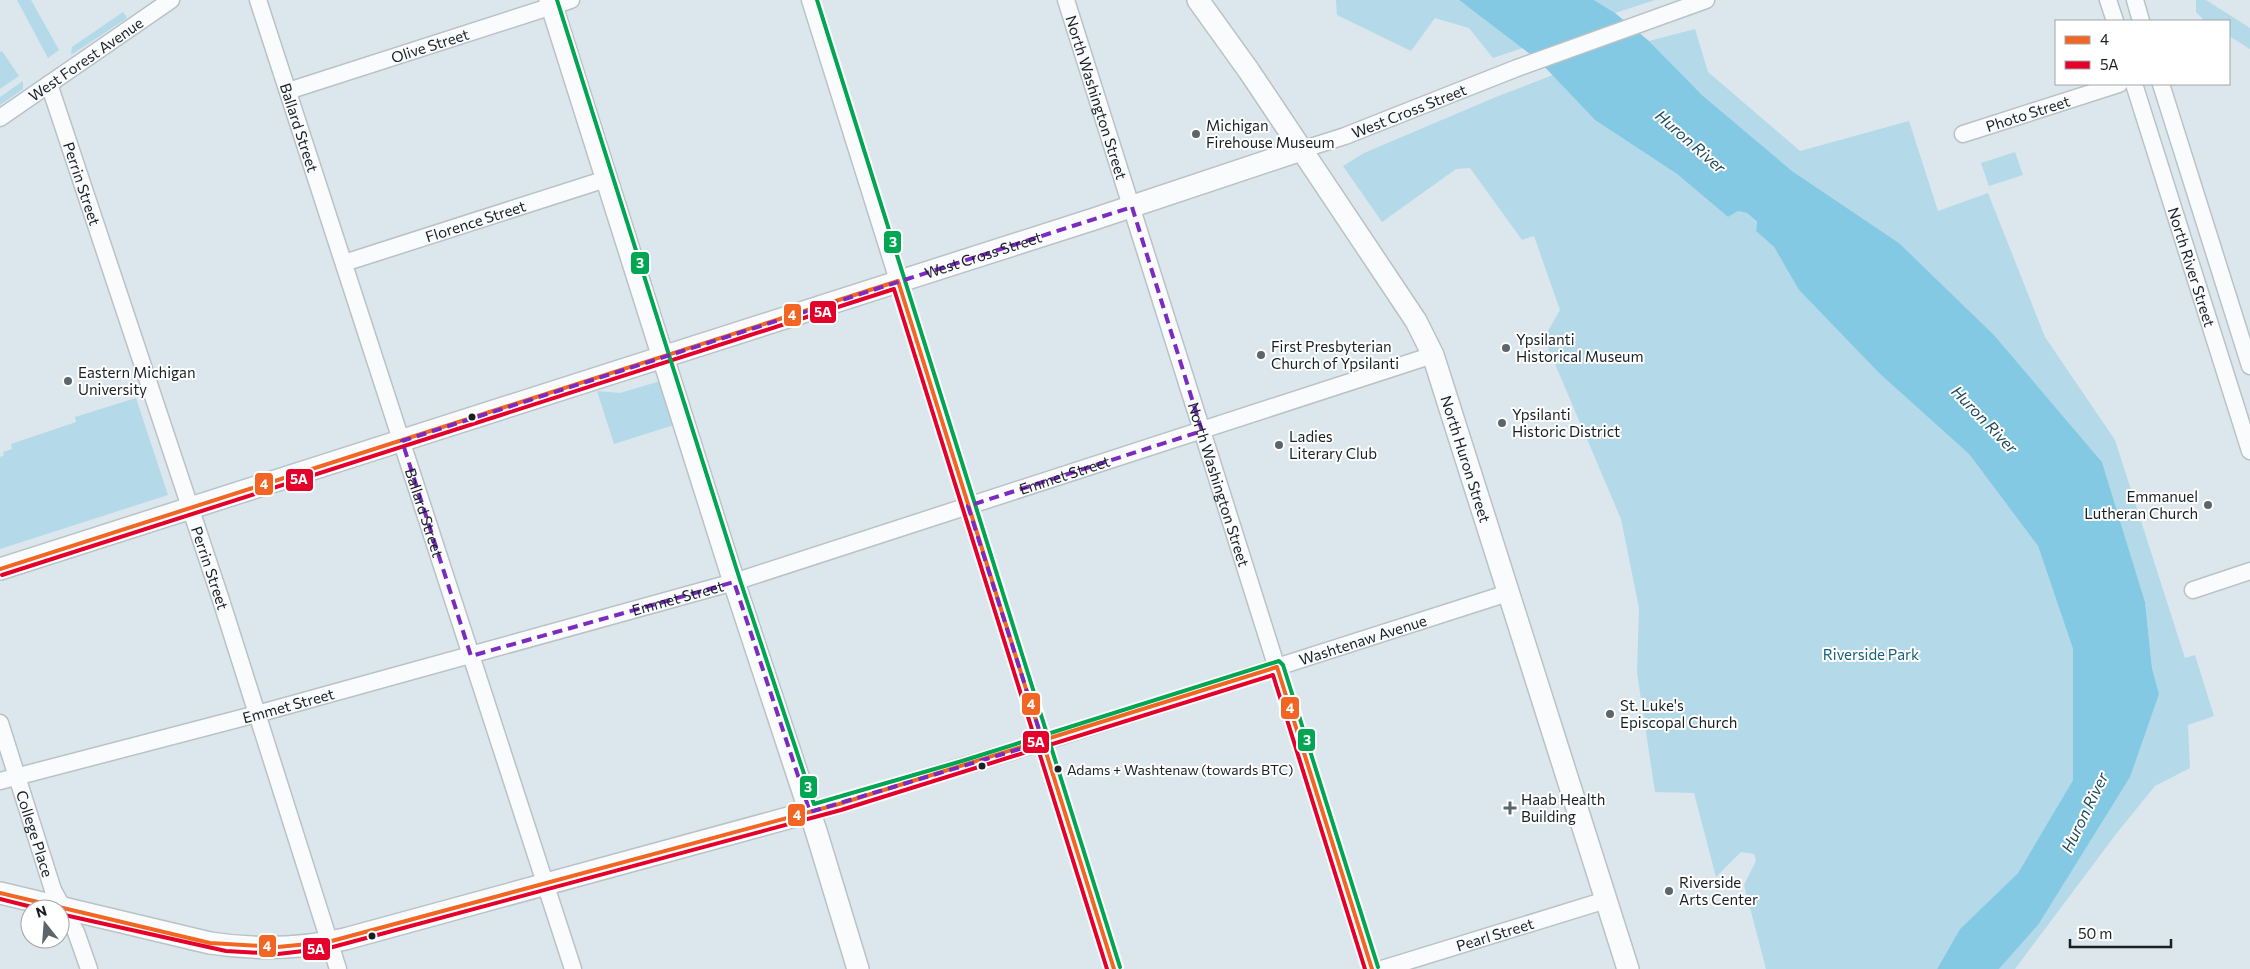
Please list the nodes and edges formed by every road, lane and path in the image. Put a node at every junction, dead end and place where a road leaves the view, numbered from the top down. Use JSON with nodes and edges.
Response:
{"nodes":[{"id":1,"x":171,"y":0,"type":"edge"},
{"id":2,"x":258,"y":0,"type":"edge"},
{"id":3,"x":810,"y":0,"type":"edge"},
{"id":4,"x":1066,"y":0,"type":"edge"},
{"id":5,"x":1198,"y":0,"type":"edge"},
{"id":6,"x":1706,"y":0,"type":"edge"},
{"id":7,"x":2108,"y":0,"type":"edge"},
{"id":8,"x":2134,"y":0,"type":"edge"},
{"id":9,"x":558,"y":2,"type":"edge"},
{"id":10,"x":2115,"y":20,"type":"edge"},
{"id":11,"x":2141,"y":20,"type":"edge"},
{"id":12,"x":48,"y":84,"type":"junction"},
{"id":13,"x":2116,"y":85,"type":"edge"},
{"id":14,"x":2134,"y":85,"type":"edge"},
{"id":15,"x":2161,"y":85,"type":"edge"},
{"id":16,"x":288,"y":91,"type":"junction"},
{"id":17,"x":0,"y":118,"type":"edge"},
{"id":18,"x":1963,"y":134,"type":"dead end"},
{"id":19,"x":1301,"y":150,"type":"junction"},
{"id":20,"x":606,"y":179,"type":"junction"},
{"id":21,"x":1132,"y":207,"type":"junction"},
{"id":22,"x":344,"y":263,"type":"junction"},
{"id":23,"x":898,"y":281,"type":"junction"},
{"id":24,"x":1433,"y":355,"type":"junction"},
{"id":25,"x":663,"y":356,"type":"junction"},
{"id":26,"x":2250,"y":366,"type":"edge"},
{"id":27,"x":1202,"y":431,"type":"junction"},
{"id":28,"x":402,"y":441,"type":"junction"},
{"id":29,"x":2250,"y":451,"type":"edge"},
{"id":30,"x":968,"y":506,"type":"junction"},
{"id":31,"x":189,"y":509,"type":"junction"},
{"id":32,"x":0,"y":570,"type":"edge"},
{"id":33,"x":2250,"y":571,"type":"edge"},
{"id":34,"x":734,"y":582,"type":"junction"},
{"id":35,"x":2193,"y":590,"type":"dead end"},
{"id":36,"x":1508,"y":593,"type":"junction"},
{"id":37,"x":471,"y":656,"type":"junction"},
{"id":38,"x":1277,"y":667,"type":"junction"},
{"id":39,"x":257,"y":714,"type":"junction"},
{"id":40,"x":0,"y":724,"type":"edge"},
{"id":41,"x":1043,"y":742,"type":"junction"},
{"id":42,"x":17,"y":776,"type":"junction"},
{"id":43,"x":0,"y":781,"type":"edge"},
{"id":44,"x":810,"y":812,"type":"junction"},
{"id":45,"x":545,"y":884,"type":"junction"},
{"id":46,"x":0,"y":893,"type":"edge"},
{"id":47,"x":23,"y":899,"type":"edge"},
{"id":48,"x":57,"y":899,"type":"edge"},
{"id":49,"x":1606,"y":900,"type":"junction"},
{"id":50,"x":70,"y":911,"type":"edge"},
{"id":51,"x":70,"y":922,"type":"edge"},
{"id":52,"x":329,"y":942,"type":"junction"},
{"id":53,"x":89,"y":969,"type":"edge"},
{"id":54,"x":338,"y":969,"type":"edge"},
{"id":55,"x":573,"y":969,"type":"edge"},
{"id":56,"x":858,"y":969,"type":"edge"},
{"id":57,"x":1114,"y":969,"type":"edge"},
{"id":58,"x":1372,"y":969,"type":"edge"},
{"id":59,"x":1382,"y":969,"type":"edge"},
{"id":60,"x":1628,"y":969,"type":"edge"}],
"edges":[{"from":1,"to":12,"type":"street","name":"West Forest Avenue"},
{"from":2,"to":16,"type":"street","name":"Ballard Street"},
{"from":3,"to":23,"type":"street"},
{"from":4,"to":21,"type":"street","name":"North Washington Street"},
{"from":5,"to":19,"type":"main road","name":"North Huron Street"},
{"from":6,"to":19,"type":"street","name":"West Cross Street"},
{"from":7,"to":10,"type":"street"},
{"from":8,"to":11,"type":"street"},
{"from":9,"to":16,"type":"street","name":"Olive Street"},
{"from":9,"to":20,"type":"main road"},
{"from":12,"to":17,"type":"street","name":"West Forest Avenue"},
{"from":12,"to":31,"type":"street","name":"Perrin Street"},
{"from":13,"to":18,"type":"street","name":"Photo Street"},
{"from":14,"to":29,"type":"street","name":"North River Street"},
{"from":15,"to":26,"type":"street","name":"North River Street"},
{"from":16,"to":22,"type":"street","name":"Ballard Street"},
{"from":19,"to":21,"type":"main road","name":"West Cross Street"},
{"from":19,"to":24,"type":"main road","name":"North Huron Street"},
{"from":20,"to":22,"type":"street","name":"Florence Street"},
{"from":20,"to":25,"type":"main road"},
{"from":21,"to":23,"type":"main road","name":"West Cross Street"},
{"from":21,"to":27,"type":"street","name":"North Washington Street"},
{"from":22,"to":28,"type":"street","name":"Ballard Street"},
{"from":23,"to":25,"type":"main road","name":"West Cross Street"},
{"from":23,"to":30,"type":"street"},
{"from":24,"to":27,"type":"street","name":"Emmet Street"},
{"from":24,"to":36,"type":"main road","name":"North Huron Street"},
{"from":25,"to":28,"type":"main road","name":"West Cross Street"},
{"from":25,"to":34,"type":"main road"},
{"from":27,"to":30,"type":"street","name":"Emmet Street"},
{"from":27,"to":38,"type":"street","name":"North Washington Street"},
{"from":28,"to":31,"type":"main road","name":"West Cross Street"},
{"from":28,"to":37,"type":"street","name":"Ballard Street"},
{"from":30,"to":34,"type":"street","name":"Emmet Street"},
{"from":30,"to":41,"type":"street"},
{"from":31,"to":32,"type":"main road","name":"West Cross Street"},
{"from":31,"to":39,"type":"street","name":"Perrin Street"},
{"from":33,"to":35,"type":"street"},
{"from":34,"to":37,"type":"street","name":"Emmet Street"},
{"from":34,"to":44,"type":"main road"},
{"from":36,"to":38,"type":"street","name":"Washtenaw Avenue"},
{"from":36,"to":49,"type":"main road","name":"North Huron Street"},
{"from":37,"to":39,"type":"street","name":"Emmet Street"},
{"from":37,"to":45,"type":"street","name":"Ballard Street"},
{"from":38,"to":41,"type":"street","name":"Washtenaw Avenue"},
{"from":38,"to":58,"type":"street","name":"North Washington Street"},
{"from":39,"to":42,"type":"street","name":"Emmet Street"},
{"from":39,"to":52,"type":"street","name":"Perrin Street"},
{"from":40,"to":42,"type":"street","name":"College Place"},
{"from":41,"to":44,"type":"street","name":"Washtenaw Avenue"},
{"from":41,"to":57,"type":"street"},
{"from":42,"to":43,"type":"street","name":"Emmet Street"},
{"from":42,"to":48,"type":"street","name":"College Place"},
{"from":44,"to":45,"type":"main road","name":"Washtenaw Avenue"},
{"from":44,"to":56,"type":"main road"},
{"from":45,"to":52,"type":"main road","name":"Washtenaw Avenue"},
{"from":45,"to":55,"type":"street","name":"Ballard Street"},
{"from":46,"to":47,"type":"main road","name":"Washtenaw Avenue"},
{"from":49,"to":59,"type":"street","name":"Pearl Street"},
{"from":49,"to":60,"type":"main road","name":"North Huron Street"},
{"from":50,"to":52,"type":"main road","name":"Washtenaw Avenue"},
{"from":51,"to":53,"type":"street","name":"College Place"},
{"from":52,"to":54,"type":"street","name":"Perrin Street"}]}
